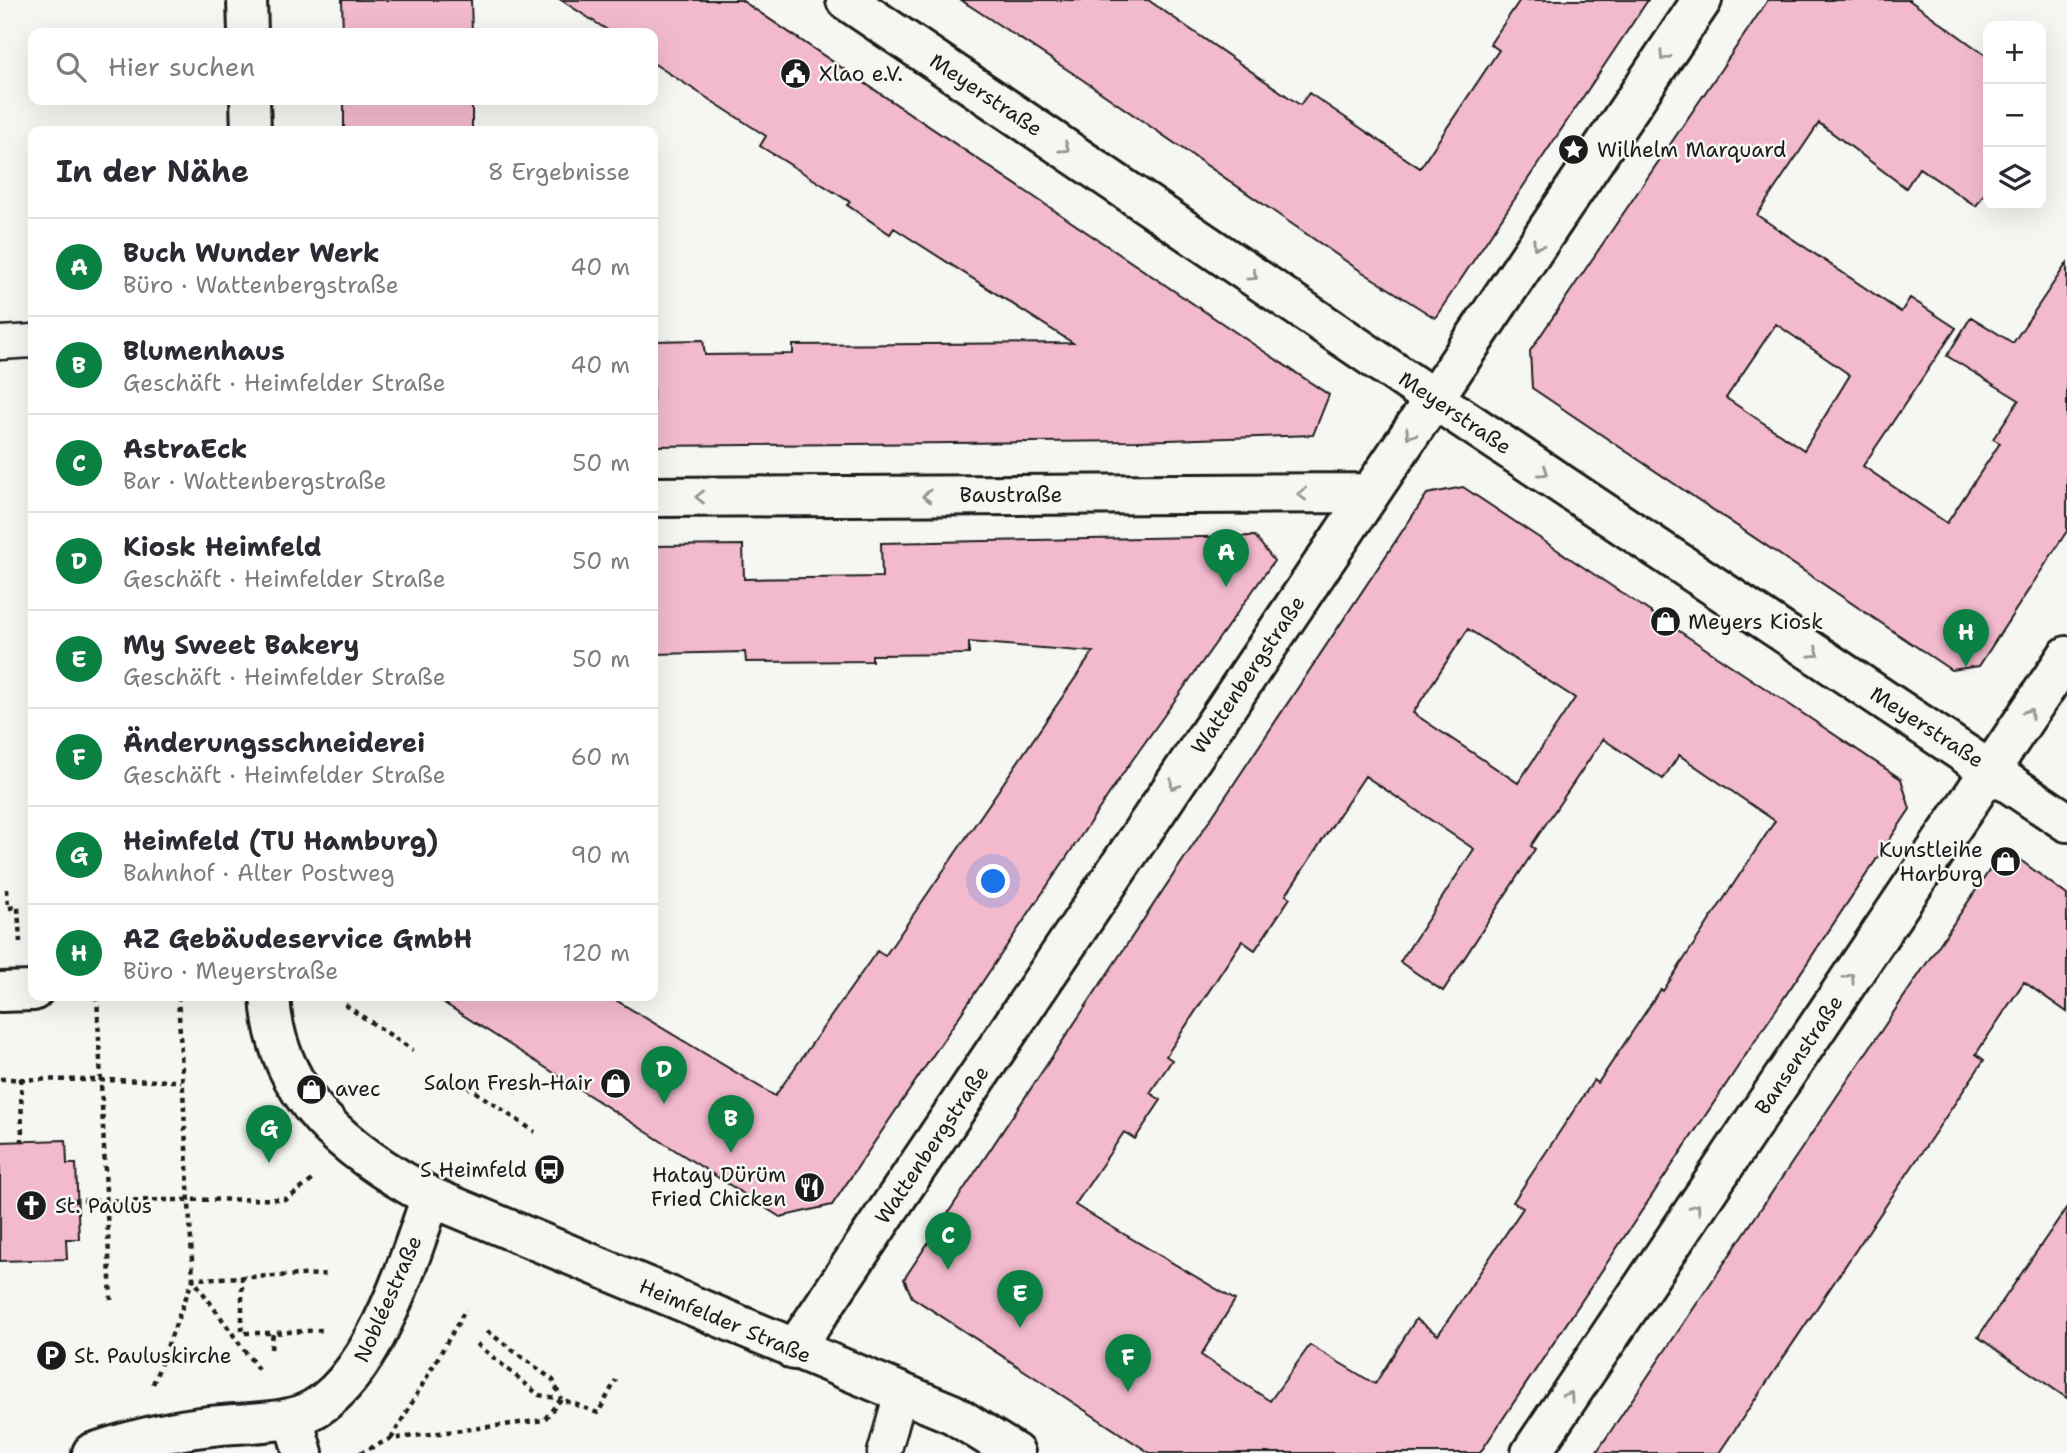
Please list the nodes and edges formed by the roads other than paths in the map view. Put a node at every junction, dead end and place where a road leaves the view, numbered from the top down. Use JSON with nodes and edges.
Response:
{"nodes":[{"id":1,"x":247,"y":0,"type":"edge"},
{"id":2,"x":1702,"y":0,"type":"edge"},
{"id":3,"x":868,"y":6,"type":"edge"},
{"id":4,"x":248,"y":28,"type":"edge"},
{"id":5,"x":250,"y":105,"type":"edge"},
{"id":6,"x":251,"y":126,"type":"edge"},
{"id":7,"x":28,"y":341,"type":"edge"},
{"id":8,"x":0,"y":342,"type":"edge"},
{"id":9,"x":1434,"y":399,"type":"junction"},
{"id":10,"x":1370,"y":493,"type":"junction"},
{"id":11,"x":658,"y":497,"type":"edge"},
{"id":12,"x":2067,"y":656,"type":"edge"},
{"id":13,"x":1991,"y":769,"type":"junction"},
{"id":14,"x":2067,"y":822,"type":"edge"},
{"id":15,"x":28,"y":991,"type":"edge"},
{"id":16,"x":0,"y":992,"type":"edge"},
{"id":17,"x":270,"y":1001,"type":"edge"},
{"id":18,"x":431,"y":1198,"type":"junction"},
{"id":19,"x":794,"y":1350,"type":"junction"},
{"id":20,"x":901,"y":1394,"type":"junction"},
{"id":21,"x":298,"y":1436,"type":"edge"},
{"id":22,"x":92,"y":1453,"type":"edge"},
{"id":23,"x":884,"y":1453,"type":"edge"},
{"id":24,"x":1015,"y":1453,"type":"edge"},
{"id":25,"x":1531,"y":1453,"type":"edge"}],
"edges":[{"from":1,"to":4,"type":"street"},
{"from":2,"to":9,"type":"street","name":"Wattenbergstraße","one_way":true},
{"from":3,"to":9,"type":"street","name":"Meyerstraße","one_way":true},
{"from":5,"to":6,"type":"street"},
{"from":7,"to":8,"type":"lane"},
{"from":9,"to":10,"type":"street","name":"Wattenbergstraße","one_way":true},
{"from":9,"to":13,"type":"street","name":"Meyerstraße","one_way":true},
{"from":10,"to":11,"type":"street","name":"Baustraße","one_way":true},
{"from":10,"to":19,"type":"street","name":"Wattenbergstraße","one_way":true},
{"from":13,"to":12,"type":"street","name":"Bansenstraße","one_way":true},
{"from":13,"to":14,"type":"street","name":"Meyerstraße"},
{"from":25,"to":13,"type":"street","name":"Bansenstraße","one_way":true},
{"from":15,"to":16,"type":"street"},
{"from":17,"to":18,"type":"street","name":"Heimfelder Straße"},
{"from":18,"to":19,"type":"street","name":"Heimfelder Straße"},
{"from":18,"to":21,"type":"street","name":"Nobléestraße"},
{"from":19,"to":20,"type":"street","name":"Heimfelder Straße"},
{"from":20,"to":23,"type":"lane"},
{"from":20,"to":24,"type":"street","name":"Heimfelder Straße"},
{"from":21,"to":22,"type":"street","name":"Nobléestraße"}]}
